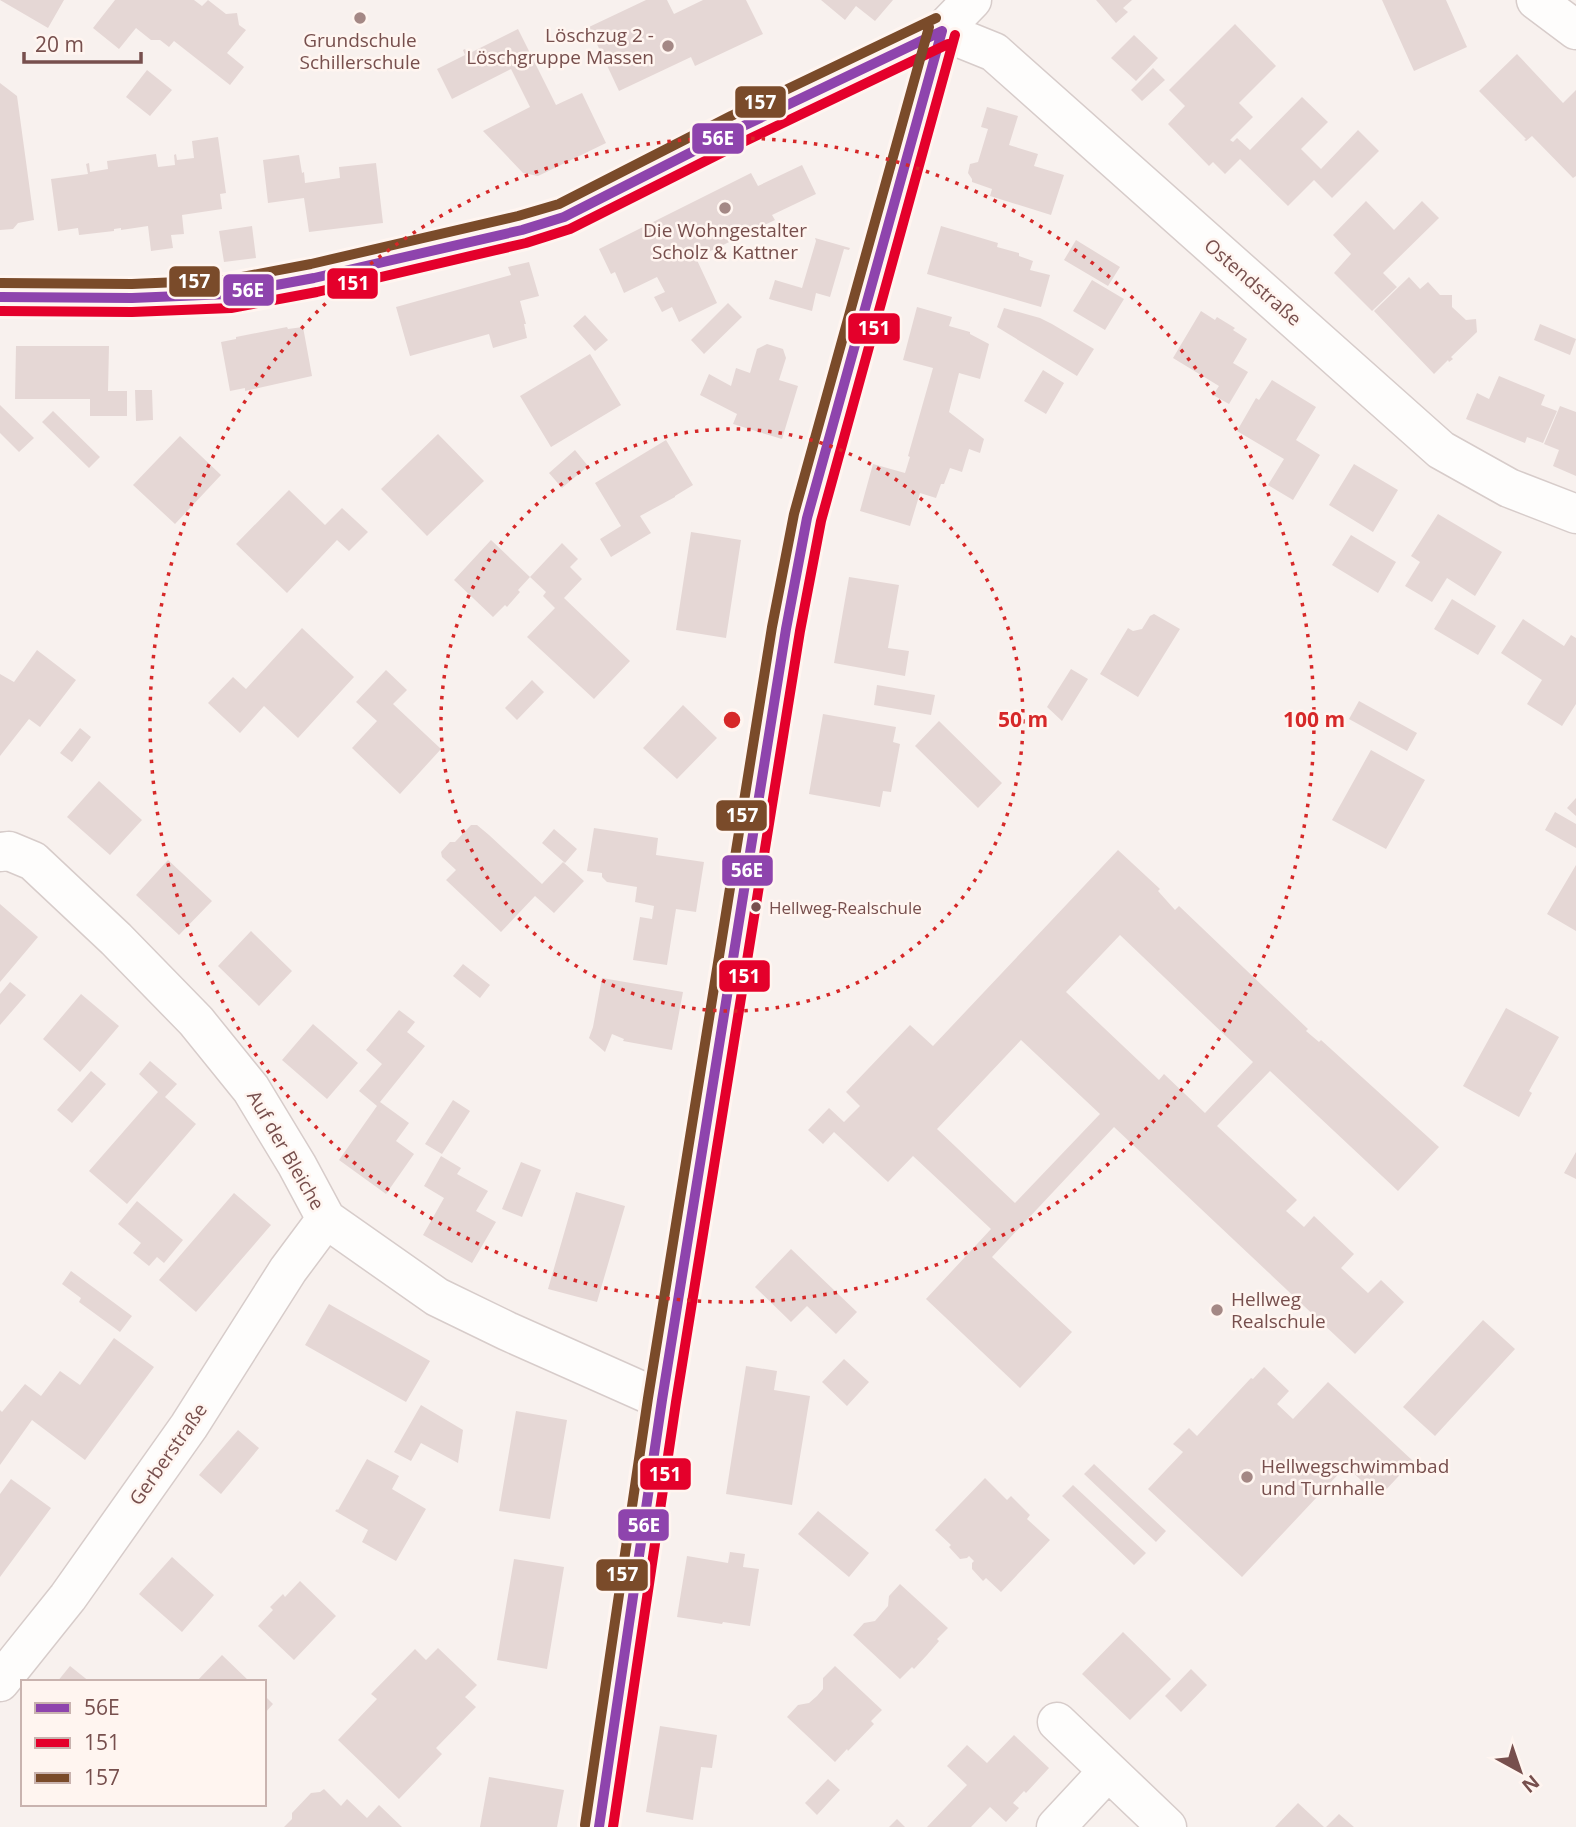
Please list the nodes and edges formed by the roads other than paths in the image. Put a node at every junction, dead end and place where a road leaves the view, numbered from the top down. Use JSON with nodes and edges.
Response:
{"nodes":[{"id":1,"x":972,"y":0,"type":"edge"},
{"id":2,"x":1536,"y":0,"type":"edge"},
{"id":3,"x":1576,"y":30,"type":"edge"},
{"id":4,"x":942,"y":31,"type":"junction"},
{"id":5,"x":0,"y":297,"type":"edge"},
{"id":6,"x":1576,"y":514,"type":"edge"},
{"id":7,"x":0,"y":852,"type":"edge"},
{"id":8,"x":326,"y":1219,"type":"junction"},
{"id":9,"x":662,"y":1400,"type":"junction"},
{"id":10,"x":0,"y":1682,"type":"edge"},
{"id":11,"x":1057,"y":1722,"type":"dead end"},
{"id":12,"x":1108,"y":1771,"type":"junction"},
{"id":13,"x":598,"y":1827,"type":"edge"},
{"id":14,"x":1056,"y":1827,"type":"edge"},
{"id":15,"x":1167,"y":1827,"type":"edge"}],
"edges":[{"from":1,"to":4,"type":"street"},
{"from":2,"to":3,"type":"street"},
{"from":4,"to":5,"type":"street"},
{"from":4,"to":6,"type":"street","name":"Ostendstraße"},
{"from":4,"to":9,"type":"street"},
{"from":7,"to":8,"type":"street","name":"Auf der Bleiche"},
{"from":8,"to":9,"type":"street","name":"Auf der Bleiche"},
{"from":8,"to":10,"type":"street","name":"Gerberstraße"},
{"from":9,"to":13,"type":"street"},
{"from":11,"to":12,"type":"street"},
{"from":12,"to":14,"type":"street"},
{"from":12,"to":15,"type":"street"}]}
